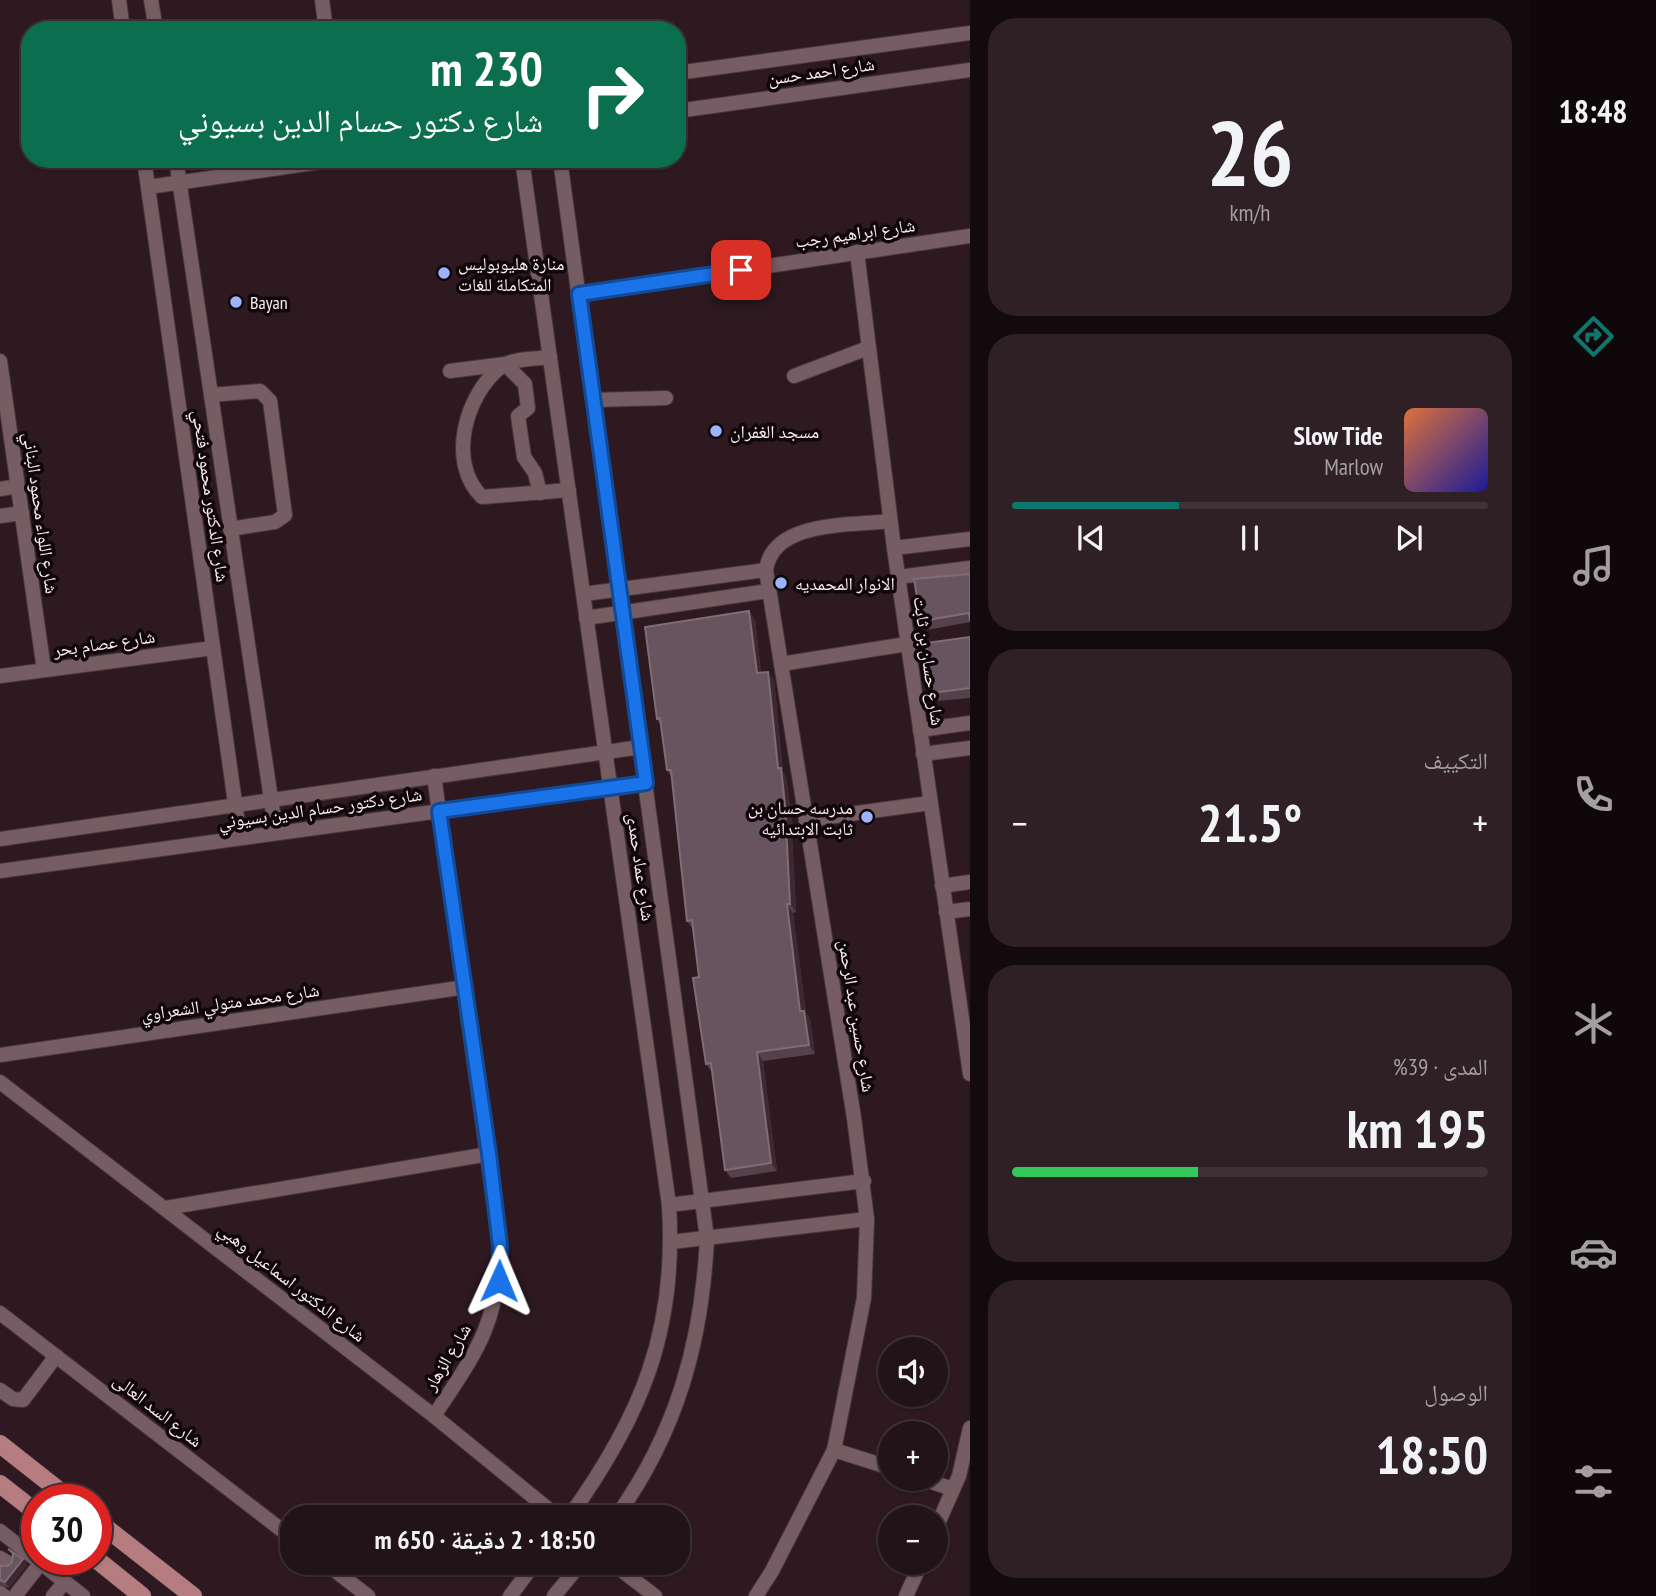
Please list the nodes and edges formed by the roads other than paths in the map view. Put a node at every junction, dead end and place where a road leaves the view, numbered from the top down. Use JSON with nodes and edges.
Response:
{"nodes":[{"id":1,"x":119,"y":0,"type":"edge"},
{"id":2,"x":151,"y":0,"type":"edge"},
{"id":3,"x":322,"y":0,"type":"edge"},
{"id":4,"x":122,"y":21,"type":"edge"},
{"id":5,"x":154,"y":21,"type":"edge"},
{"id":6,"x":326,"y":21,"type":"edge"},
{"id":7,"x":970,"y":33,"type":"edge"},
{"id":8,"x":970,"y":69,"type":"edge"},
{"id":9,"x":686,"y":72,"type":"edge"},
{"id":10,"x":686,"y":110,"type":"edge"},
{"id":11,"x":145,"y":168,"type":"edge"},
{"id":12,"x":177,"y":168,"type":"edge"},
{"id":13,"x":278,"y":168,"type":"edge"},
{"id":14,"x":523,"y":168,"type":"edge"},
{"id":15,"x":561,"y":168,"type":"edge"},
{"id":16,"x":179,"y":182,"type":"junction"},
{"id":17,"x":148,"y":187,"type":"junction"},
{"id":18,"x":970,"y":236,"type":"edge"},
{"id":19,"x":857,"y":252,"type":"junction"},
{"id":20,"x":579,"y":294,"type":"junction"},
{"id":21,"x":869,"y":348,"type":"junction"},
{"id":22,"x":550,"y":357,"type":"junction"},
{"id":23,"x":0,"y":361,"type":"edge"},
{"id":24,"x":505,"y":363,"type":"junction"},
{"id":25,"x":450,"y":371,"type":"dead end"},
{"id":26,"x":794,"y":376,"type":"dead end"},
{"id":27,"x":211,"y":395,"type":"junction"},
{"id":28,"x":666,"y":398,"type":"dead end"},
{"id":29,"x":593,"y":400,"type":"junction"},
{"id":30,"x":18,"y":486,"type":"junction"},
{"id":31,"x":0,"y":489,"type":"edge"},
{"id":32,"x":569,"y":490,"type":"junction"},
{"id":33,"x":540,"y":493,"type":"junction"},
{"id":34,"x":22,"y":513,"type":"junction"},
{"id":35,"x":0,"y":516,"type":"edge"},
{"id":36,"x":890,"y":521,"type":"junction"},
{"id":37,"x":230,"y":529,"type":"junction"},
{"id":38,"x":970,"y":539,"type":"edge"},
{"id":39,"x":894,"y":548,"type":"junction"},
{"id":40,"x":970,"y":568,"type":"edge"},
{"id":41,"x":766,"y":570,"type":"junction"},
{"id":42,"x":898,"y":577,"type":"junction"},
{"id":43,"x":619,"y":589,"type":"junction"},
{"id":44,"x":768,"y":591,"type":"junction"},
{"id":45,"x":584,"y":594,"type":"junction"},
{"id":46,"x":622,"y":613,"type":"junction"},
{"id":47,"x":586,"y":618,"type":"junction"},
{"id":48,"x":907,"y":644,"type":"junction"},
{"id":49,"x":213,"y":648,"type":"junction"},
{"id":50,"x":780,"y":664,"type":"junction"},
{"id":51,"x":44,"y":670,"type":"junction"},
{"id":52,"x":0,"y":676,"type":"edge"},
{"id":53,"x":970,"y":723,"type":"edge"},
{"id":54,"x":920,"y":730,"type":"junction"},
{"id":55,"x":641,"y":747,"type":"junction"},
{"id":56,"x":970,"y":748,"type":"edge"},
{"id":57,"x":605,"y":751,"type":"junction"},
{"id":58,"x":923,"y":754,"type":"junction"},
{"id":59,"x":434,"y":776,"type":"junction"},
{"id":60,"x":646,"y":783,"type":"junction"},
{"id":61,"x":610,"y":788,"type":"junction"},
{"id":62,"x":271,"y":799,"type":"junction"},
{"id":63,"x":235,"y":803,"type":"junction"},
{"id":64,"x":930,"y":803,"type":"junction"},
{"id":65,"x":439,"y":811,"type":"junction"},
{"id":66,"x":806,"y":820,"type":"junction"},
{"id":67,"x":276,"y":833,"type":"junction"},
{"id":68,"x":0,"y":838,"type":"edge"},
{"id":69,"x":240,"y":838,"type":"junction"},
{"id":70,"x":0,"y":871,"type":"edge"},
{"id":71,"x":970,"y":882,"type":"edge"},
{"id":72,"x":942,"y":886,"type":"junction"},
{"id":73,"x":970,"y":909,"type":"edge"},
{"id":74,"x":946,"y":912,"type":"junction"},
{"id":75,"x":466,"y":987,"type":"junction"},
{"id":76,"x":0,"y":1055,"type":"edge"},
{"id":77,"x":969,"y":1057,"type":"edge"},
{"id":78,"x":970,"y":1074,"type":"edge"},
{"id":79,"x":0,"y":1082,"type":"edge"},
{"id":80,"x":489,"y":1154,"type":"junction"},
{"id":81,"x":864,"y":1181,"type":"junction"},
{"id":82,"x":704,"y":1201,"type":"junction"},
{"id":83,"x":669,"y":1205,"type":"junction"},
{"id":84,"x":166,"y":1208,"type":"junction"},
{"id":85,"x":867,"y":1219,"type":"junction"},
{"id":86,"x":707,"y":1238,"type":"junction"},
{"id":87,"x":671,"y":1242,"type":"junction"},
{"id":88,"x":0,"y":1313,"type":"edge"},
{"id":89,"x":56,"y":1356,"type":"junction"},
{"id":90,"x":0,"y":1390,"type":"edge"},
{"id":91,"x":434,"y":1416,"type":"junction"},
{"id":92,"x":969,"y":1437,"type":"edge"},
{"id":93,"x":0,"y":1444,"type":"edge"},
{"id":94,"x":834,"y":1450,"type":"junction"},
{"id":95,"x":878,"y":1464,"type":"edge"},
{"id":96,"x":961,"y":1481,"type":"edge"},
{"id":97,"x":0,"y":1484,"type":"edge"},
{"id":98,"x":51,"y":1484,"type":"edge"},
{"id":99,"x":21,"y":1500,"type":"edge"},
{"id":100,"x":543,"y":1505,"type":"edge"},
{"id":101,"x":577,"y":1505,"type":"edge"},
{"id":102,"x":625,"y":1505,"type":"edge"},
{"id":103,"x":948,"y":1505,"type":"edge"},
{"id":104,"x":280,"y":1529,"type":"edge"},
{"id":105,"x":0,"y":1531,"type":"edge"},
{"id":106,"x":112,"y":1533,"type":"edge"},
{"id":107,"x":21,"y":1546,"type":"edge"},
{"id":108,"x":112,"y":1572,"type":"edge"},
{"id":109,"x":28,"y":1575,"type":"edge"},
{"id":110,"x":55,"y":1575,"type":"edge"},
{"id":111,"x":341,"y":1575,"type":"edge"},
{"id":112,"x":526,"y":1575,"type":"edge"},
{"id":113,"x":572,"y":1575,"type":"edge"},
{"id":114,"x":628,"y":1575,"type":"edge"},
{"id":115,"x":916,"y":1575,"type":"edge"},
{"id":116,"x":65,"y":1582,"type":"junction"},
{"id":117,"x":908,"y":1595,"type":"edge"},
{"id":118,"x":15,"y":1596,"type":"edge"},
{"id":119,"x":54,"y":1596,"type":"edge"},
{"id":120,"x":83,"y":1596,"type":"edge"},
{"id":121,"x":142,"y":1596,"type":"edge"},
{"id":122,"x":193,"y":1596,"type":"edge"},
{"id":123,"x":368,"y":1596,"type":"edge"},
{"id":124,"x":510,"y":1596,"type":"edge"},
{"id":125,"x":554,"y":1596,"type":"edge"},
{"id":126,"x":655,"y":1596,"type":"edge"},
{"id":127,"x":756,"y":1596,"type":"edge"}],
"edges":[{"from":1,"to":4,"type":"street"},
{"from":2,"to":5,"type":"street"},
{"from":3,"to":6,"type":"street"},
{"from":7,"to":9,"type":"street","name":"شارع احمد حسن"},
{"from":8,"to":10,"type":"street","name":"شارع احمد حسن"},
{"from":11,"to":17,"type":"street","name":"شارع الدكتور محمود فتحي"},
{"from":12,"to":16,"type":"street","name":"شارع الدكتور محمود فتحي"},
{"from":13,"to":16,"type":"street"},
{"from":14,"to":22,"type":"street","name":"شارع عماد حمدى"},
{"from":15,"to":20,"type":"street","name":"شارع عماد حمدى"},
{"from":16,"to":17,"type":"street"},
{"from":16,"to":27,"type":"street","name":"شارع الدكتور محمود فتحي"},
{"from":17,"to":49,"type":"street","name":"شارع الدكتور محمود فتحي"},
{"from":18,"to":19,"type":"street","name":"شارع ابراهيم رجب"},
{"from":19,"to":20,"type":"street","name":"شارع ابراهيم رجب"},
{"from":19,"to":21,"type":"street","name":"شارع حسان بن ثابت"},
{"from":20,"to":29,"type":"street","name":"شارع عماد حمدى"},
{"from":21,"to":26,"type":"street"},
{"from":21,"to":36,"type":"street","name":"شارع حسان بن ثابت"},
{"from":22,"to":24,"type":"street"},
{"from":22,"to":32,"type":"street","name":"شارع عماد حمدى"},
{"from":23,"to":30,"type":"street","name":"شارع اللواء محمود البناني"},
{"from":24,"to":25,"type":"street"},
{"from":24,"to":33,"type":"street"},
{"from":24,"to":33,"type":"street"},
{"from":27,"to":37,"type":"street","name":"شارع الدكتور محمود فتحي"},
{"from":27,"to":37,"type":"street"},
{"from":28,"to":29,"type":"street"},
{"from":29,"to":43,"type":"street","name":"شارع عماد حمدى"},
{"from":30,"to":31,"type":"street"},
{"from":30,"to":34,"type":"street","name":"شارع اللواء محمود البناني"},
{"from":32,"to":33,"type":"street"},
{"from":32,"to":45,"type":"street","name":"شارع عماد حمدى"},
{"from":34,"to":35,"type":"street"},
{"from":34,"to":51,"type":"street","name":"شارع اللواء محمود البناني"},
{"from":36,"to":39,"type":"street","name":"شارع حسان بن ثابت"},
{"from":36,"to":41,"type":"street"},
{"from":37,"to":62,"type":"street","name":"شارع الدكتور محمود فتحي"},
{"from":38,"to":39,"type":"street"},
{"from":39,"to":42,"type":"street","name":"شارع حسان بن ثابت"},
{"from":40,"to":42,"type":"street"},
{"from":41,"to":43,"type":"street"},
{"from":41,"to":44,"type":"street","name":"شارع حسين عبد الرحمن"},
{"from":42,"to":48,"type":"street","name":"شارع حسان بن ثابت"},
{"from":43,"to":45,"type":"street"},
{"from":43,"to":46,"type":"street","name":"شارع عماد حمدى"},
{"from":44,"to":46,"type":"street"},
{"from":44,"to":50,"type":"street","name":"شارع حسين عبد الرحمن"},
{"from":45,"to":47,"type":"street","name":"شارع عماد حمدى"},
{"from":46,"to":47,"type":"street"},
{"from":46,"to":55,"type":"street","name":"شارع عماد حمدى"},
{"from":47,"to":57,"type":"street","name":"شارع عماد حمدى"},
{"from":48,"to":50,"type":"street"},
{"from":48,"to":54,"type":"street","name":"شارع حسان بن ثابت"},
{"from":49,"to":51,"type":"street","name":"شارع عصام بحر"},
{"from":49,"to":63,"type":"street","name":"شارع الدكتور محمود فتحي"},
{"from":50,"to":66,"type":"street","name":"شارع حسين عبد الرحمن"},
{"from":51,"to":52,"type":"street","name":"شارع عصام بحر"},
{"from":53,"to":54,"type":"street"},
{"from":54,"to":58,"type":"street","name":"شارع حسان بن ثابت"},
{"from":55,"to":57,"type":"street","name":"شارع دكتور حسام الدين بسيوني"},
{"from":55,"to":60,"type":"street","name":"شارع عماد حمدى"},
{"from":56,"to":58,"type":"street"},
{"from":57,"to":59,"type":"street","name":"شارع دكتور حسام الدين بسيوني"},
{"from":57,"to":61,"type":"street","name":"شارع عماد حمدى"},
{"from":58,"to":64,"type":"street","name":"شارع حسان بن ثابت"},
{"from":59,"to":62,"type":"street","name":"شارع دكتور حسام الدين بسيوني"},
{"from":59,"to":65,"type":"street","name":"شارع الزهار"},
{"from":60,"to":61,"type":"street","name":"شارع دكتور حسام الدين بسيوني"},
{"from":60,"to":82,"type":"street","name":"شارع عماد حمدى"},
{"from":61,"to":65,"type":"street","name":"شارع دكتور حسام الدين بسيوني"},
{"from":61,"to":83,"type":"street","name":"شارع عماد حمدى"},
{"from":62,"to":63,"type":"street","name":"شارع دكتور حسام الدين بسيوني"},
{"from":62,"to":67,"type":"street","name":"شارع الدكتور محمود فتحي"},
{"from":63,"to":68,"type":"street","name":"شارع دكتور حسام الدين بسيوني"},
{"from":63,"to":69,"type":"street","name":"شارع الدكتور محمود فتحي"},
{"from":64,"to":66,"type":"street"},
{"from":64,"to":72,"type":"street","name":"شارع حسان بن ثابت"},
{"from":65,"to":67,"type":"street","name":"شارع دكتور حسام الدين بسيوني"},
{"from":65,"to":75,"type":"street","name":"شارع الزهار"},
{"from":66,"to":81,"type":"street","name":"شارع حسين عبد الرحمن"},
{"from":67,"to":69,"type":"street","name":"شارع دكتور حسام الدين بسيوني"},
{"from":69,"to":70,"type":"street","name":"شارع دكتور حسام الدين بسيوني"},
{"from":71,"to":72,"type":"street"},
{"from":72,"to":74,"type":"street","name":"شارع حسان بن ثابت"},
{"from":73,"to":74,"type":"street"},
{"from":74,"to":77,"type":"street","name":"شارع حسان بن ثابت"},
{"from":75,"to":76,"type":"street","name":"شارع محمد متولي الشعراوي"},
{"from":75,"to":80,"type":"street","name":"شارع الزهار"},
{"from":77,"to":78,"type":"street","name":"شارع حسان بن ثابت"},
{"from":79,"to":84,"type":"street","name":"شارع الدكتور اسماعيل وهبي"},
{"from":80,"to":84,"type":"street"},
{"from":80,"to":91,"type":"street","name":"شارع الزهار"},
{"from":81,"to":82,"type":"street"},
{"from":81,"to":85,"type":"street","name":"شارع حسين عبد الرحمن"},
{"from":82,"to":83,"type":"street"},
{"from":82,"to":86,"type":"street","name":"شارع عماد حمدى"},
{"from":83,"to":87,"type":"street","name":"شارع عماد حمدى"},
{"from":84,"to":91,"type":"street","name":"شارع الدكتور اسماعيل وهبي"},
{"from":85,"to":86,"type":"street"},
{"from":85,"to":94,"type":"street","name":"شارع حسين عبد الرحمن"},
{"from":86,"to":87,"type":"street"},
{"from":86,"to":102,"type":"street","name":"شارع عماد حمدى"},
{"from":87,"to":101,"type":"street","name":"شارع عماد حمدى"},
{"from":88,"to":89,"type":"street","name":"شارع السد العالى"},
{"from":89,"to":90,"type":"street"},
{"from":89,"to":104,"type":"street","name":"شارع السد العالى"},
{"from":91,"to":100,"type":"street","name":"شارع الدكتور اسماعيل وهبي"},
{"from":92,"to":96,"type":"street"},
{"from":93,"to":98,"type":"main road"},
{"from":94,"to":95,"type":"street"},
{"from":94,"to":127,"type":"street","name":"شارع حسين عبد الرحمن"},
{"from":96,"to":103,"type":"street"},
{"from":97,"to":99,"type":"main road"},
{"from":105,"to":107,"type":"street"},
{"from":106,"to":122,"type":"main road"},
{"from":108,"to":121,"type":"main road"},
{"from":109,"to":118,"type":"street"},
{"from":110,"to":116,"type":"street"},
{"from":111,"to":123,"type":"street"},
{"from":112,"to":124,"type":"street"},
{"from":113,"to":125,"type":"street"},
{"from":114,"to":126,"type":"street"},
{"from":115,"to":117,"type":"street"},
{"from":116,"to":119,"type":"street"},
{"from":116,"to":120,"type":"street"}]}
